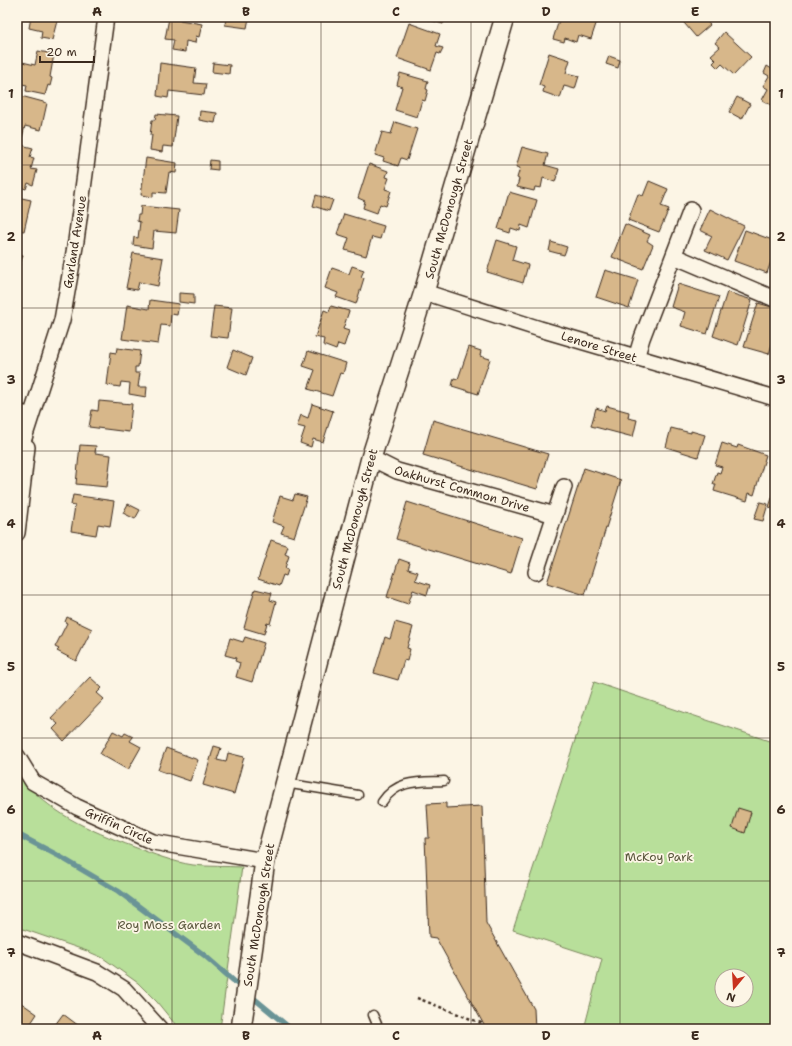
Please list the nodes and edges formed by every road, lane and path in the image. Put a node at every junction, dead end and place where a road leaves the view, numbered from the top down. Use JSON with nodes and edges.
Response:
{"nodes":[{"id":1,"x":106,"y":17,"type":"edge"},
{"id":2,"x":505,"y":17,"type":"edge"},
{"id":3,"x":691,"y":210,"type":"dead end"},
{"id":4,"x":674,"y":256,"type":"junction"},
{"id":5,"x":424,"y":292,"type":"junction"},
{"id":6,"x":775,"y":299,"type":"edge"},
{"id":7,"x":636,"y":358,"type":"junction"},
{"id":8,"x":775,"y":398,"type":"edge"},
{"id":9,"x":24,"y":414,"type":"edge"},
{"id":10,"x":371,"y":458,"type":"junction"},
{"id":11,"x":17,"y":460,"type":"edge"},
{"id":12,"x":564,"y":487,"type":"dead end"},
{"id":13,"x":555,"y":516,"type":"junction"},
{"id":14,"x":17,"y":534,"type":"edge"},
{"id":15,"x":536,"y":572,"type":"dead end"},
{"id":16,"x":17,"y":756,"type":"edge"},
{"id":17,"x":444,"y":782,"type":"dead end"},
{"id":18,"x":286,"y":783,"type":"junction"},
{"id":19,"x":358,"y":795,"type":"dead end"},
{"id":20,"x":382,"y":802,"type":"dead end"},
{"id":21,"x":265,"y":861,"type":"junction"},
{"id":22,"x":17,"y":942,"type":"edge"},
{"id":23,"x":417,"y":998,"type":"dead end"},
{"id":24,"x":374,"y":1015,"type":"dead end"},
{"id":25,"x":160,"y":1029,"type":"edge"},
{"id":26,"x":241,"y":1029,"type":"edge"},
{"id":27,"x":379,"y":1029,"type":"edge"},
{"id":28,"x":480,"y":1029,"type":"edge"}],
"edges":[{"from":1,"to":9,"type":"street","name":"Garland Avenue"},
{"from":2,"to":5,"type":"street","name":"South McDonough Street"},
{"from":3,"to":4,"type":"street"},
{"from":4,"to":6,"type":"street"},
{"from":4,"to":7,"type":"street"},
{"from":5,"to":7,"type":"street","name":"Lenore Street"},
{"from":5,"to":10,"type":"street","name":"South McDonough Street"},
{"from":7,"to":8,"type":"street","name":"Lenore Street"},
{"from":9,"to":11,"type":"street","name":"Garland Avenue"},
{"from":9,"to":14,"type":"street"},
{"from":10,"to":13,"type":"street","name":"Oakhurst Common Drive"},
{"from":10,"to":18,"type":"street","name":"South McDonough Street"},
{"from":12,"to":13,"type":"street"},
{"from":13,"to":15,"type":"street"},
{"from":16,"to":21,"type":"street","name":"Griffin Circle"},
{"from":17,"to":20,"type":"lane"},
{"from":18,"to":19,"type":"lane"},
{"from":18,"to":21,"type":"street","name":"South McDonough Street"},
{"from":21,"to":26,"type":"street","name":"South McDonough Street"},
{"from":22,"to":25,"type":"street"},
{"from":23,"to":28,"type":"path"},
{"from":24,"to":27,"type":"lane"}]}
